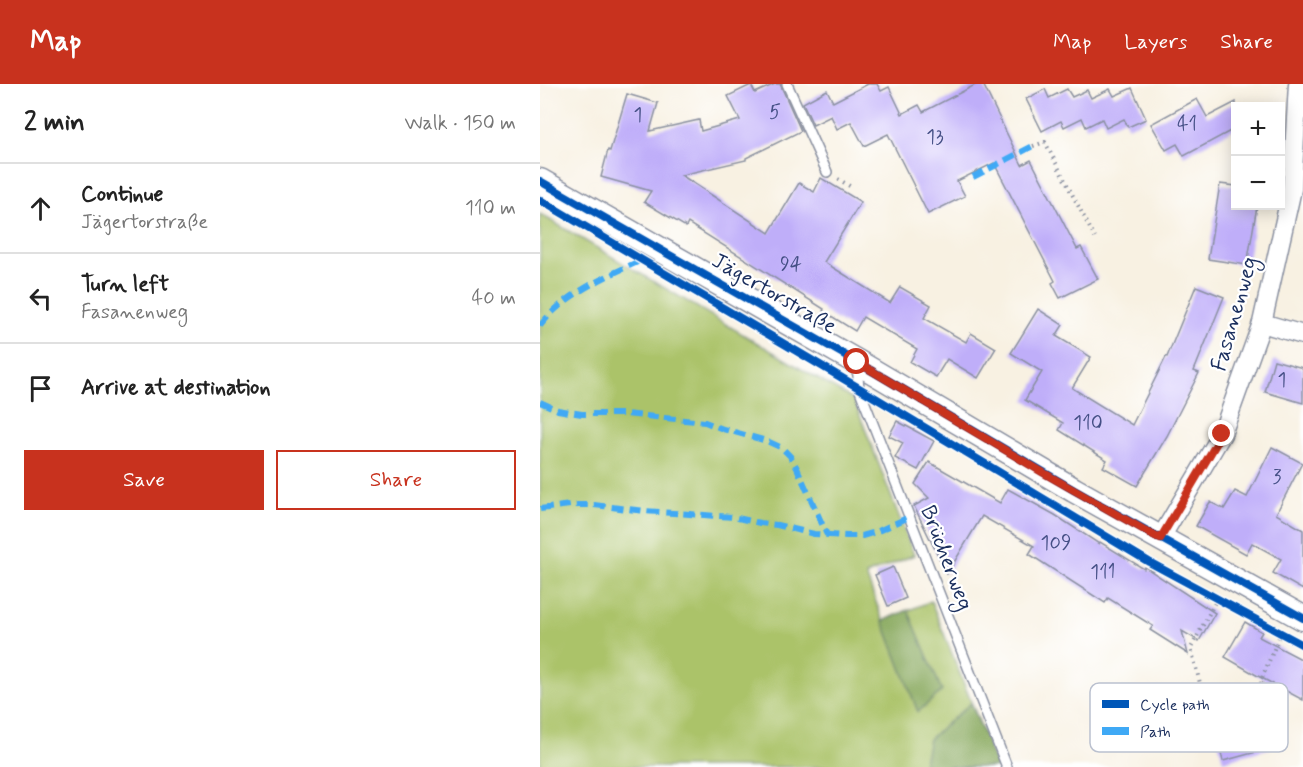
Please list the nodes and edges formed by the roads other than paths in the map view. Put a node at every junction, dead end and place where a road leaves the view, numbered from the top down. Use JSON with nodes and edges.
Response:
{"nodes":[{"id":1,"x":787,"y":84,"type":"edge"},
{"id":2,"x":1298,"y":84,"type":"edge"},
{"id":3,"x":827,"y":172,"type":"dead end"},
{"id":4,"x":540,"y":181,"type":"edge"},
{"id":5,"x":1262,"y":323,"type":"junction"},
{"id":6,"x":1303,"y":335,"type":"edge"},
{"id":7,"x":857,"y":362,"type":"junction"},
{"id":8,"x":1160,"y":539,"type":"junction"},
{"id":9,"x":1303,"y":618,"type":"edge"},
{"id":10,"x":1007,"y":767,"type":"edge"}],
"edges":[{"from":1,"to":3,"type":"lane"},
{"from":2,"to":5,"type":"street","name":"Fasanenweg"},
{"from":4,"to":7,"type":"street","name":"Jägertorstraße"},
{"from":5,"to":6,"type":"street"},
{"from":5,"to":8,"type":"street","name":"Fasanenweg"},
{"from":7,"to":8,"type":"street","name":"Jägertorstraße"},
{"from":7,"to":10,"type":"lane","name":"Brücherweg"},
{"from":8,"to":9,"type":"street","name":"Jägertorstraße"}]}
